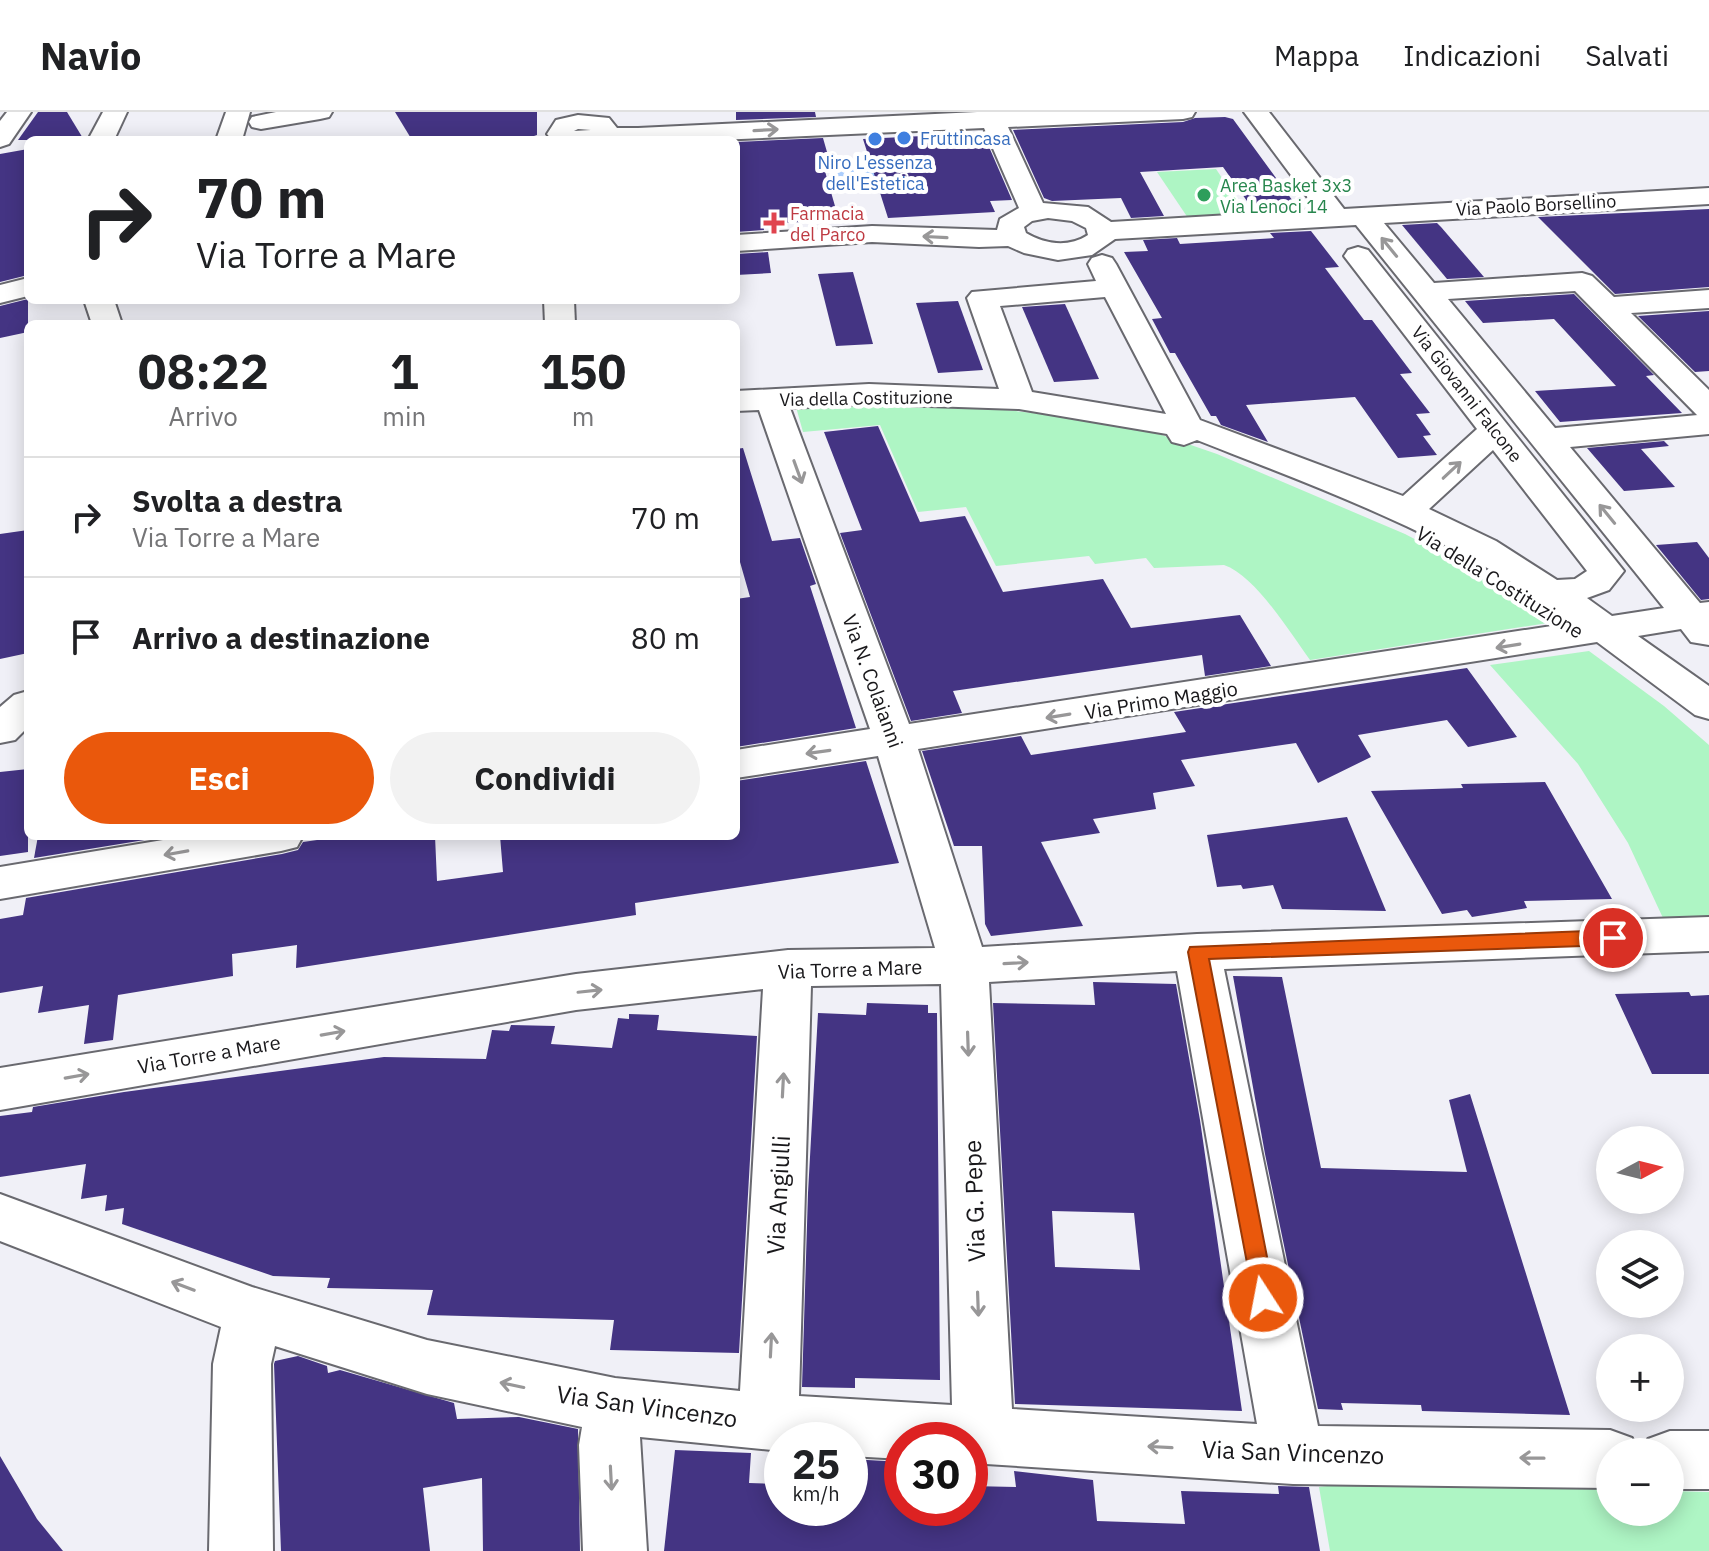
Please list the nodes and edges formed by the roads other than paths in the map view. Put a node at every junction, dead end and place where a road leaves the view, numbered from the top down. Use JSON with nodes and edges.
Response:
{"nodes":[{"id":1,"x":19,"y":112,"type":"edge"},
{"id":2,"x":115,"y":112,"type":"edge"},
{"id":3,"x":320,"y":112,"type":"edge"},
{"id":4,"x":1183,"y":112,"type":"edge"},
{"id":5,"x":1256,"y":112,"type":"edge"},
{"id":6,"x":991,"y":116,"type":"edge"},
{"id":7,"x":254,"y":121,"type":"edge"},
{"id":8,"x":572,"y":131,"type":"edge"},
{"id":9,"x":103,"y":136,"type":"edge"},
{"id":10,"x":234,"y":136,"type":"edge"},
{"id":11,"x":0,"y":139,"type":"edge"},
{"id":12,"x":1695,"y":171,"type":"dead end"},
{"id":13,"x":1709,"y":196,"type":"edge"},
{"id":14,"x":1488,"y":208,"type":"junction"},
{"id":15,"x":1034,"y":212,"type":"junction"},
{"id":16,"x":1341,"y":216,"type":"junction"},
{"id":17,"x":1013,"y":237,"type":"junction"},
{"id":18,"x":1095,"y":239,"type":"junction"},
{"id":19,"x":740,"y":243,"type":"edge"},
{"id":20,"x":24,"y":288,"type":"edge"},
{"id":21,"x":1114,"y":288,"type":"junction"},
{"id":22,"x":1426,"y":292,"type":"junction"},
{"id":23,"x":0,"y":294,"type":"edge"},
{"id":24,"x":1709,"y":299,"type":"edge"},
{"id":25,"x":1607,"y":306,"type":"junction"},
{"id":26,"x":1703,"y":395,"type":"edge"},
{"id":27,"x":1019,"y":399,"type":"junction"},
{"id":28,"x":754,"y":400,"type":"edge"},
{"id":29,"x":1709,"y":424,"type":"edge"},
{"id":30,"x":1184,"y":430,"type":"junction"},
{"id":31,"x":1498,"y":433,"type":"junction"},
{"id":32,"x":1545,"y":439,"type":"junction"},
{"id":33,"x":1407,"y":511,"type":"junction"},
{"id":34,"x":1644,"y":560,"type":"junction"},
{"id":35,"x":1603,"y":567,"type":"junction"},
{"id":36,"x":1550,"y":591,"type":"junction"},
{"id":37,"x":1702,"y":622,"type":"edge"},
{"id":38,"x":1607,"y":629,"type":"junction"},
{"id":39,"x":1709,"y":706,"type":"edge"},
{"id":40,"x":24,"y":708,"type":"edge"},
{"id":41,"x":1709,"y":725,"type":"edge"},
{"id":42,"x":0,"y":730,"type":"edge"},
{"id":43,"x":895,"y":741,"type":"junction"},
{"id":44,"x":740,"y":763,"type":"edge"},
{"id":45,"x":246,"y":840,"type":"edge"},
{"id":46,"x":0,"y":883,"type":"edge"},
{"id":47,"x":1709,"y":934,"type":"edge"},
{"id":48,"x":1197,"y":952,"type":"junction"},
{"id":49,"x":964,"y":966,"type":"junction"},
{"id":50,"x":788,"y":968,"type":"junction"},
{"id":51,"x":0,"y":1089,"type":"edge"},
{"id":52,"x":0,"y":1217,"type":"edge"},
{"id":53,"x":252,"y":1313,"type":"junction"},
{"id":54,"x":615,"y":1406,"type":"junction"},
{"id":55,"x":768,"y":1422,"type":"joint"},
{"id":56,"x":982,"y":1422,"type":"edge"},
{"id":57,"x":988,"y":1436,"type":"edge"},
{"id":58,"x":1293,"y":1455,"type":"junction"},
{"id":59,"x":1596,"y":1459,"type":"edge"},
{"id":60,"x":1684,"y":1460,"type":"edge"},
{"id":61,"x":1709,"y":1460,"type":"edge"},
{"id":62,"x":241,"y":1551,"type":"edge"},
{"id":63,"x":615,"y":1551,"type":"edge"}],
"edges":[{"from":1,"to":11,"type":"street"},
{"from":2,"to":9,"type":"street"},
{"from":3,"to":7,"type":"street"},
{"from":4,"to":6,"type":"street"},
{"from":5,"to":16,"type":"street","name":"Via Giovanni Falcone"},
{"from":8,"to":6,"type":"street","one_way":true},
{"from":6,"to":15,"type":"street"},
{"from":7,"to":10,"type":"street"},
{"from":12,"to":14,"type":"street"},
{"from":13,"to":14,"type":"street","name":"Via Paolo Borsellino"},
{"from":14,"to":16,"type":"street","name":"Via Paolo Borsellino"},
{"from":15,"to":17,"type":"street"},
{"from":15,"to":18,"type":"street"},
{"from":16,"to":18,"type":"street","name":"Via Paolo Borsellino"},
{"from":22,"to":16,"type":"street","one_way":true},
{"from":16,"to":31,"type":"street","name":"Via Giovanni Falcone"},
{"from":17,"to":18,"type":"street","name":"Via Paolo Borsellino"},
{"from":17,"to":19,"type":"street","one_way":true},
{"from":18,"to":21,"type":"street"},
{"from":20,"to":23,"type":"street"},
{"from":21,"to":27,"type":"street"},
{"from":21,"to":30,"type":"street"},
{"from":22,"to":25,"type":"street"},
{"from":22,"to":32,"type":"street"},
{"from":24,"to":25,"type":"street"},
{"from":25,"to":26,"type":"street"},
{"from":27,"to":28,"type":"street","name":"Via della Costituzione"},
{"from":27,"to":30,"type":"street","name":"Via della Costituzione"},
{"from":28,"to":43,"type":"street","name":"Via N. Colaianni","one_way":true},
{"from":29,"to":32,"type":"street"},
{"from":30,"to":33,"type":"street","name":"Via della Costituzione"},
{"from":30,"to":38,"type":"street","name":"Via della Costituzione"},
{"from":33,"to":31,"type":"street","one_way":true},
{"from":31,"to":35,"type":"street","name":"Via Giovanni Falcone"},
{"from":34,"to":32,"type":"street","one_way":true},
{"from":33,"to":36,"type":"street","name":"Via della Costituzione"},
{"from":34,"to":35,"type":"street"},
{"from":34,"to":37,"type":"street"},
{"from":35,"to":36,"type":"street"},
{"from":35,"to":38,"type":"street","name":"Via Giovanni Falcone"},
{"from":36,"to":38,"type":"street","name":"Via della Costituzione"},
{"from":37,"to":38,"type":"street","name":"Via Primo Maggio"},
{"from":38,"to":39,"type":"street","name":"Via della Costituzione"},
{"from":38,"to":41,"type":"street","name":"Via della Costituzione"},
{"from":38,"to":43,"type":"street","name":"Via Primo Maggio","one_way":true},
{"from":40,"to":42,"type":"street"},
{"from":43,"to":44,"type":"street","name":"Via Primo Maggio","one_way":true},
{"from":43,"to":49,"type":"street","name":"Via N. Colaianni"},
{"from":45,"to":46,"type":"street","one_way":true},
{"from":47,"to":48,"type":"street","name":"Via Torre a Mare"},
{"from":49,"to":48,"type":"street","name":"Via Torre a Mare","one_way":true},
{"from":48,"to":58,"type":"street"},
{"from":49,"to":50,"type":"street","name":"Via Torre a Mare"},
{"from":49,"to":56,"type":"street","name":"Via G. Pepe","one_way":true},
{"from":51,"to":50,"type":"street","name":"Via Torre a Mare","one_way":true},
{"from":55,"to":50,"type":"street","name":"Via Angiulli","one_way":true},
{"from":53,"to":52,"type":"street","name":"Via San Vincenzo","one_way":true},
{"from":54,"to":53,"type":"street","name":"Via San Vincenzo","one_way":true},
{"from":53,"to":62,"type":"street"},
{"from":54,"to":55,"type":"street","name":"Via San Vincenzo"},
{"from":54,"to":63,"type":"street","one_way":true},
{"from":58,"to":57,"type":"street","name":"Via San Vincenzo","one_way":true},
{"from":59,"to":58,"type":"street","name":"Via San Vincenzo","one_way":true},
{"from":60,"to":61,"type":"street"}]}
